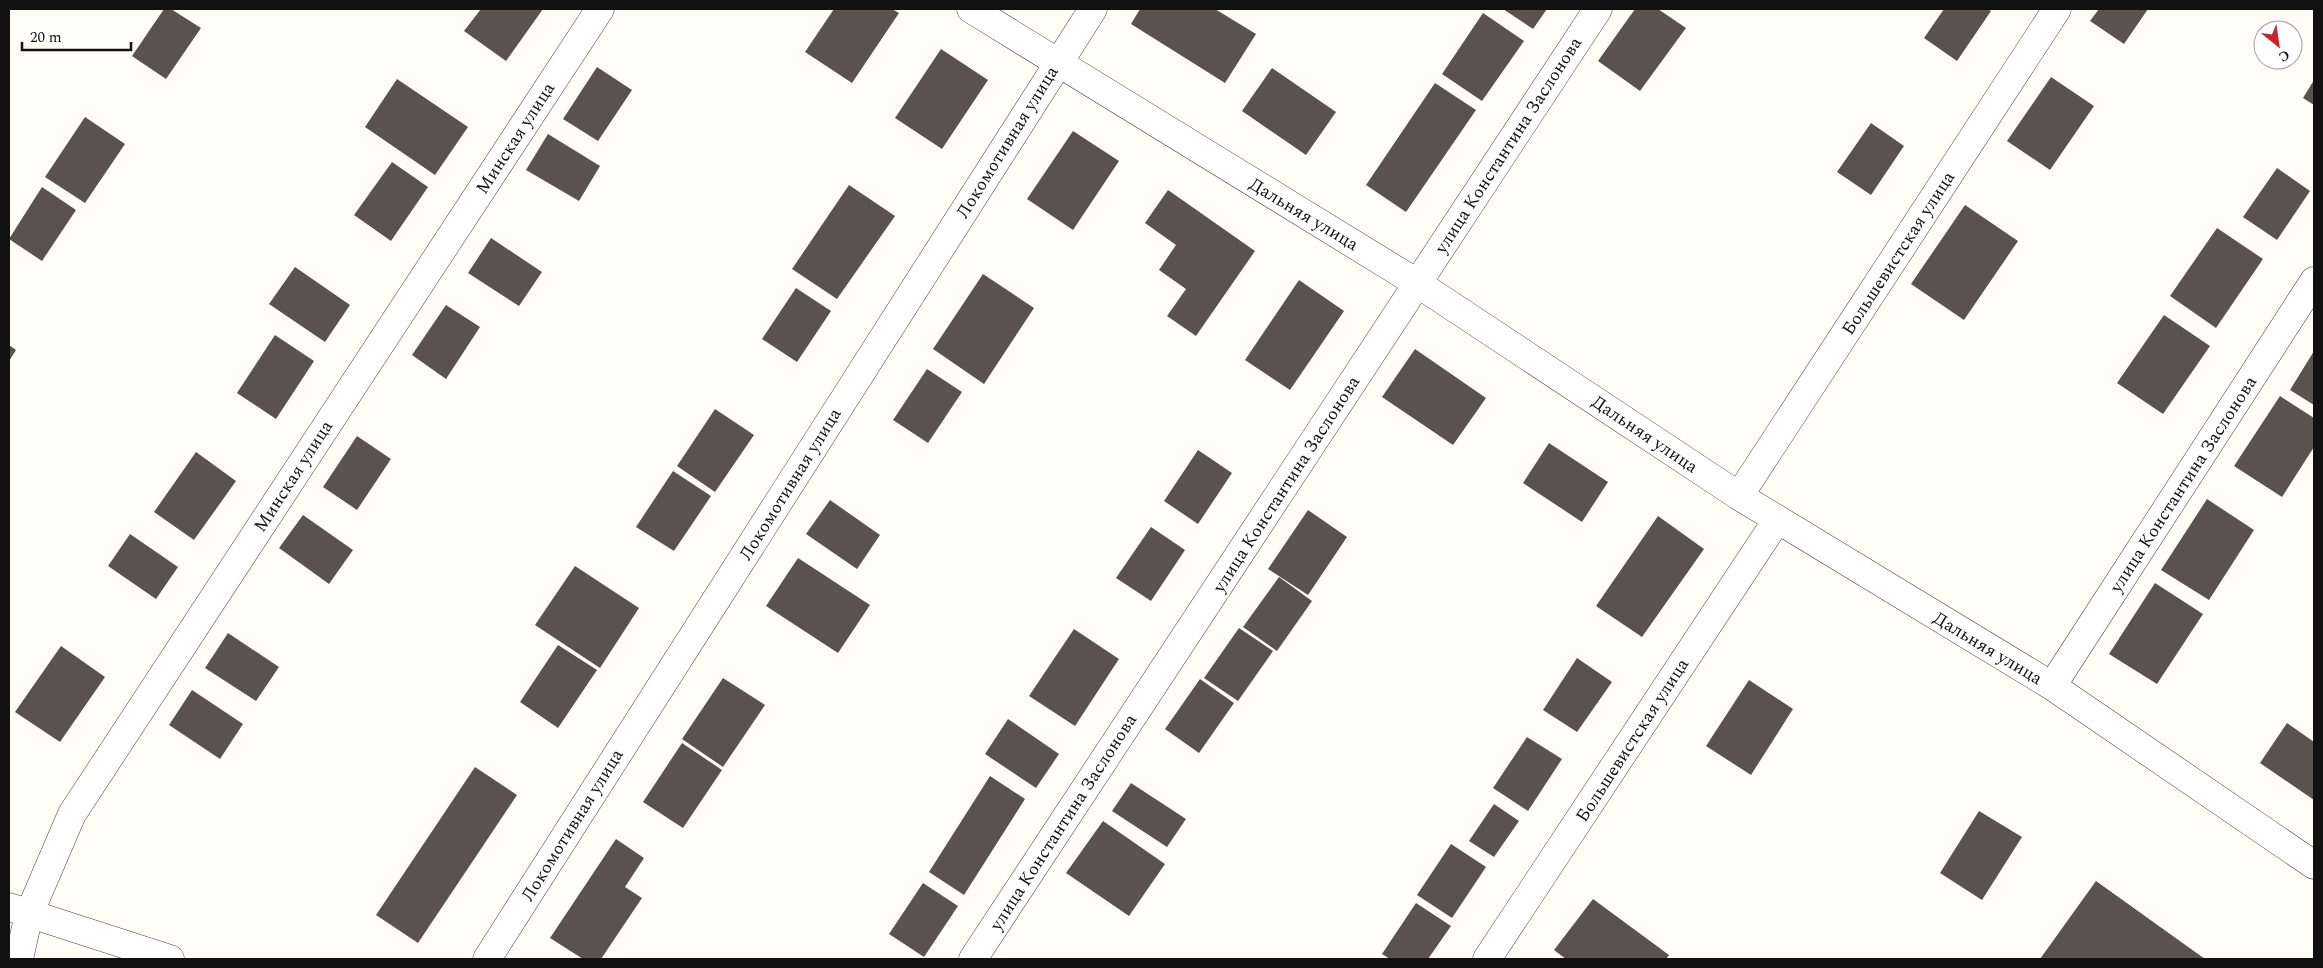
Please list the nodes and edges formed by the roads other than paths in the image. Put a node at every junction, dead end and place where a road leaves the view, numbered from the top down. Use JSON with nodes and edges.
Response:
{"nodes":[{"id":1,"x":600,"y":9,"type":"edge"},
{"id":2,"x":971,"y":9,"type":"edge"},
{"id":3,"x":1093,"y":9,"type":"edge"},
{"id":4,"x":1598,"y":9,"type":"edge"},
{"id":5,"x":2057,"y":9,"type":"edge"},
{"id":6,"x":1057,"y":63,"type":"junction"},
{"id":7,"x":2314,"y":282,"type":"edge"},
{"id":8,"x":1417,"y":283,"type":"junction"},
{"id":9,"x":1738,"y":496,"type":"junction"},
{"id":10,"x":1777,"y":520,"type":"junction"},
{"id":11,"x":2052,"y":686,"type":"junction"},
{"id":12,"x":2314,"y":865,"type":"edge"},
{"id":13,"x":19,"y":910,"type":"edge"},
{"id":14,"x":19,"y":959,"type":"edge"},
{"id":15,"x":170,"y":959,"type":"edge"},
{"id":16,"x":487,"y":959,"type":"edge"},
{"id":17,"x":973,"y":959,"type":"edge"},
{"id":18,"x":1487,"y":959,"type":"edge"}],
"edges":[{"from":1,"to":13,"type":"street","name":"Минская улица"},
{"from":2,"to":6,"type":"street","name":"Дальняя улица"},
{"from":3,"to":6,"type":"street","name":"Локомотивная улица"},
{"from":4,"to":8,"type":"street","name":"улица Константина Заслонова"},
{"from":5,"to":9,"type":"street","name":"Большевистская улица"},
{"from":6,"to":8,"type":"street","name":"Дальняя улица"},
{"from":6,"to":16,"type":"street","name":"Локомотивная улица"},
{"from":7,"to":11,"type":"street","name":"улица Константина Заслонова"},
{"from":8,"to":9,"type":"street","name":"Дальняя улица"},
{"from":8,"to":17,"type":"street","name":"улица Константина Заслонова"},
{"from":9,"to":10,"type":"street","name":"Дальняя улица"},
{"from":10,"to":11,"type":"street","name":"Дальняя улица"},
{"from":10,"to":18,"type":"street","name":"Большевистская улица"},
{"from":11,"to":12,"type":"street","name":"Дальняя улица"},
{"from":13,"to":14,"type":"street","name":"Минская улица"},
{"from":13,"to":15,"type":"street"}]}
